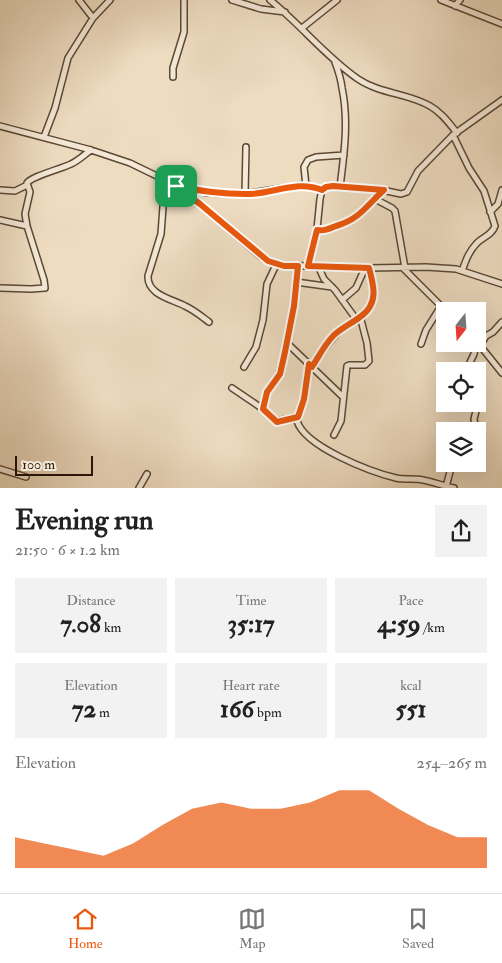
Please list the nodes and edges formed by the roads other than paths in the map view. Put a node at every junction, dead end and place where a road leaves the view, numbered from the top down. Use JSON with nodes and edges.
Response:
{"nodes":[{"id":1,"x":79,"y":0,"type":"edge"},
{"id":2,"x":110,"y":0,"type":"edge"},
{"id":3,"x":184,"y":0,"type":"edge"},
{"id":4,"x":232,"y":0,"type":"edge"},
{"id":5,"x":270,"y":0,"type":"edge"},
{"id":6,"x":337,"y":0,"type":"edge"},
{"id":7,"x":441,"y":0,"type":"edge"},
{"id":8,"x":460,"y":0,"type":"edge"},
{"id":9,"x":455,"y":6,"type":"junction"},
{"id":10,"x":285,"y":12,"type":"junction"},
{"id":11,"x":93,"y":18,"type":"junction"},
{"id":12,"x":502,"y":24,"type":"edge"},
{"id":13,"x":302,"y":28,"type":"junction"},
{"id":14,"x":335,"y":62,"type":"junction"},
{"id":15,"x":173,"y":77,"type":"dead end"},
{"id":16,"x":502,"y":100,"type":"edge"},
{"id":17,"x":0,"y":126,"type":"edge"},
{"id":18,"x":455,"y":134,"type":"junction"},
{"id":19,"x":44,"y":137,"type":"junction"},
{"id":20,"x":246,"y":147,"type":"dead end"},
{"id":21,"x":91,"y":150,"type":"junction"},
{"id":22,"x":344,"y":155,"type":"junction"},
{"id":23,"x":165,"y":180,"type":"junction"},
{"id":24,"x":26,"y":185,"type":"junction"},
{"id":25,"x":176,"y":186,"type":"junction"},
{"id":26,"x":306,"y":186,"type":"junction"},
{"id":27,"x":340,"y":187,"type":"junction"},
{"id":28,"x":0,"y":190,"type":"edge"},
{"id":29,"x":322,"y":190,"type":"junction"},
{"id":30,"x":384,"y":190,"type":"junction"},
{"id":31,"x":502,"y":190,"type":"edge"},
{"id":32,"x":245,"y":194,"type":"junction"},
{"id":33,"x":375,"y":199,"type":"junction"},
{"id":34,"x":490,"y":212,"type":"junction"},
{"id":35,"x":0,"y":220,"type":"edge"},
{"id":36,"x":26,"y":226,"type":"junction"},
{"id":37,"x":317,"y":230,"type":"junction"},
{"id":38,"x":276,"y":264,"type":"junction"},
{"id":39,"x":298,"y":266,"type":"junction"},
{"id":40,"x":308,"y":266,"type":"junction"},
{"id":41,"x":318,"y":266,"type":"junction"},
{"id":42,"x":367,"y":268,"type":"junction"},
{"id":43,"x":404,"y":268,"type":"junction"},
{"id":44,"x":462,"y":271,"type":"junction"},
{"id":45,"x":296,"y":282,"type":"junction"},
{"id":46,"x":502,"y":284,"type":"edge"},
{"id":47,"x":332,"y":286,"type":"junction"},
{"id":48,"x":0,"y":288,"type":"edge"},
{"id":49,"x":342,"y":300,"type":"junction"},
{"id":50,"x":437,"y":302,"type":"edge"},
{"id":51,"x":436,"y":314,"type":"edge"},
{"id":52,"x":359,"y":318,"type":"junction"},
{"id":53,"x":209,"y":322,"type":"dead end"},
{"id":54,"x":502,"y":322,"type":"edge"},
{"id":55,"x":486,"y":336,"type":"edge"},
{"id":56,"x":286,"y":343,"type":"junction"},
{"id":57,"x":421,"y":344,"type":"dead end"},
{"id":58,"x":485,"y":352,"type":"edge"},
{"id":59,"x":311,"y":366,"type":"junction"},
{"id":60,"x":244,"y":367,"type":"dead end"},
{"id":61,"x":502,"y":373,"type":"edge"},
{"id":62,"x":232,"y":388,"type":"dead end"},
{"id":63,"x":343,"y":397,"type":"junction"},
{"id":64,"x":263,"y":409,"type":"junction"},
{"id":65,"x":298,"y":417,"type":"junction"},
{"id":66,"x":334,"y":435,"type":"dead end"},
{"id":67,"x":0,"y":469,"type":"edge"},
{"id":68,"x":450,"y":472,"type":"edge"},
{"id":69,"x":146,"y":474,"type":"dead end"},
{"id":70,"x":26,"y":477,"type":"dead end"},
{"id":71,"x":446,"y":487,"type":"edge"},
{"id":72,"x":139,"y":488,"type":"edge"},
{"id":73,"x":454,"y":488,"type":"edge"}],
"edges":[{"from":1,"to":11,"type":"street"},
{"from":2,"to":11,"type":"street"},
{"from":3,"to":15,"type":"street"},
{"from":4,"to":10,"type":"street"},
{"from":5,"to":10,"type":"street"},
{"from":6,"to":13,"type":"street"},
{"from":7,"to":9,"type":"street"},
{"from":8,"to":9,"type":"street"},
{"from":9,"to":12,"type":"street"},
{"from":10,"to":13,"type":"street"},
{"from":11,"to":19,"type":"street"},
{"from":13,"to":14,"type":"street"},
{"from":14,"to":18,"type":"street"},
{"from":14,"to":22,"type":"street"},
{"from":16,"to":18,"type":"street"},
{"from":17,"to":19,"type":"street"},
{"from":18,"to":30,"type":"street"},
{"from":18,"to":34,"type":"street"},
{"from":19,"to":21,"type":"street"},
{"from":20,"to":32,"type":"street"},
{"from":21,"to":23,"type":"street"},
{"from":21,"to":24,"type":"street"},
{"from":22,"to":26,"type":"street"},
{"from":22,"to":27,"type":"street"},
{"from":23,"to":25,"type":"street"},
{"from":23,"to":53,"type":"street"},
{"from":24,"to":28,"type":"street"},
{"from":24,"to":36,"type":"street"},
{"from":25,"to":32,"type":"street"},
{"from":25,"to":38,"type":"street"},
{"from":26,"to":29,"type":"street"},
{"from":26,"to":32,"type":"street"},
{"from":27,"to":29,"type":"street"},
{"from":27,"to":30,"type":"street"},
{"from":29,"to":37,"type":"street"},
{"from":30,"to":33,"type":"street"},
{"from":31,"to":34,"type":"street"},
{"from":33,"to":37,"type":"street"},
{"from":33,"to":43,"type":"street"},
{"from":34,"to":44,"type":"street"},
{"from":35,"to":36,"type":"street"},
{"from":36,"to":48,"type":"street"},
{"from":37,"to":40,"type":"street"},
{"from":38,"to":39,"type":"street"},
{"from":38,"to":60,"type":"street"},
{"from":39,"to":40,"type":"street"},
{"from":39,"to":45,"type":"street"},
{"from":40,"to":41,"type":"street"},
{"from":41,"to":42,"type":"street"},
{"from":41,"to":47,"type":"street"},
{"from":42,"to":43,"type":"street"},
{"from":42,"to":49,"type":"street"},
{"from":42,"to":52,"type":"street"},
{"from":43,"to":44,"type":"street"},
{"from":43,"to":50,"type":"street"},
{"from":44,"to":46,"type":"street"},
{"from":45,"to":47,"type":"street"},
{"from":45,"to":56,"type":"street"},
{"from":47,"to":49,"type":"street"},
{"from":49,"to":52,"type":"street"},
{"from":51,"to":57,"type":"street"},
{"from":52,"to":59,"type":"street"},
{"from":52,"to":63,"type":"street"},
{"from":54,"to":55,"type":"street"},
{"from":56,"to":59,"type":"street"},
{"from":56,"to":64,"type":"street"},
{"from":58,"to":61,"type":"street"},
{"from":59,"to":63,"type":"street"},
{"from":59,"to":65,"type":"street"},
{"from":62,"to":64,"type":"street"},
{"from":63,"to":66,"type":"street"},
{"from":64,"to":65,"type":"street"},
{"from":65,"to":71,"type":"street"},
{"from":67,"to":70,"type":"street"},
{"from":68,"to":71,"type":"street"},
{"from":69,"to":72,"type":"street"},
{"from":71,"to":73,"type":"street"}]}
